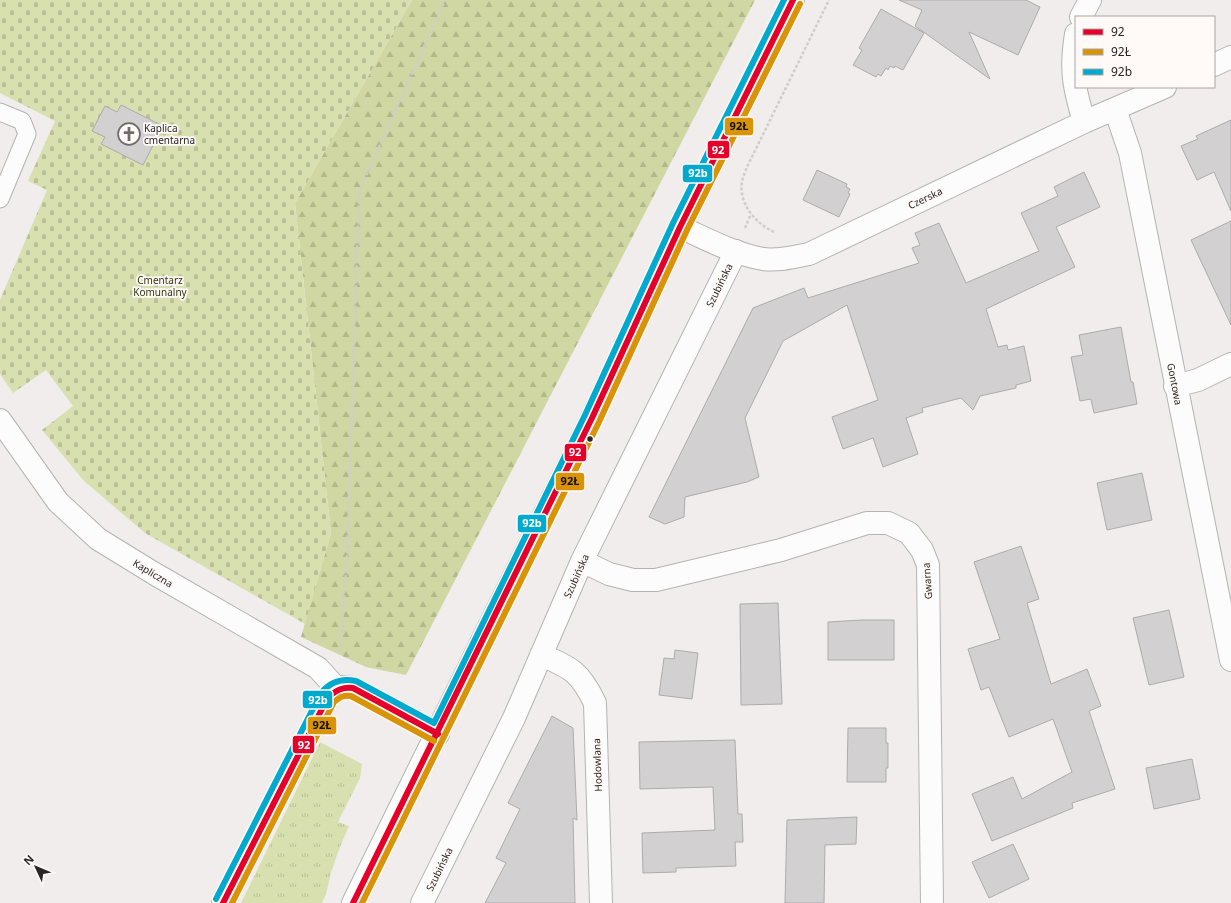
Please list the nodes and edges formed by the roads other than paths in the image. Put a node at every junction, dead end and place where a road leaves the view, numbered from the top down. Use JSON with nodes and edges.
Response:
{"nodes":[{"id":1,"x":793,"y":0,"type":"edge"},
{"id":2,"x":1090,"y":0,"type":"edge"},
{"id":3,"x":1082,"y":16,"type":"edge"},
{"id":4,"x":1075,"y":40,"type":"edge"},
{"id":5,"x":1231,"y":57,"type":"edge"},
{"id":6,"x":1215,"y":65,"type":"edge"},
{"id":7,"x":1163,"y":88,"type":"edge"},
{"id":8,"x":1115,"y":109,"type":"junction"},
{"id":9,"x":0,"y":112,"type":"edge"},
{"id":10,"x":1084,"y":122,"type":"junction"},
{"id":11,"x":0,"y":199,"type":"edge"},
{"id":12,"x":680,"y":227,"type":"junction"},
{"id":13,"x":736,"y":251,"type":"junction"},
{"id":14,"x":1231,"y":364,"type":"edge"},
{"id":15,"x":1175,"y":386,"type":"junction"},
{"id":16,"x":0,"y":420,"type":"edge"},
{"id":17,"x":582,"y":561,"type":"junction"},
{"id":18,"x":1226,"y":614,"type":"edge"},
{"id":19,"x":541,"y":655,"type":"junction"},
{"id":20,"x":1231,"y":660,"type":"edge"},
{"id":21,"x":337,"y":689,"type":"junction"},
{"id":22,"x":438,"y":734,"type":"junction"},
{"id":23,"x":223,"y":903,"type":"edge"},
{"id":24,"x":353,"y":903,"type":"edge"},
{"id":25,"x":422,"y":903,"type":"edge"},
{"id":26,"x":601,"y":903,"type":"edge"},
{"id":27,"x":932,"y":903,"type":"edge"}],
"edges":[{"from":1,"to":12,"type":"street"},
{"from":2,"to":3,"type":"street"},
{"from":4,"to":10,"type":"street"},
{"from":5,"to":6,"type":"street"},
{"from":7,"to":8,"type":"street","name":"Czerska"},
{"from":8,"to":10,"type":"street","name":"Czerska"},
{"from":8,"to":15,"type":"street","name":"Gontowa"},
{"from":9,"to":11,"type":"lane"},
{"from":10,"to":13,"type":"street","name":"Czerska"},
{"from":12,"to":13,"type":"street","name":"Czerska"},
{"from":12,"to":22,"type":"street"},
{"from":13,"to":17,"type":"street","name":"Szubińska"},
{"from":14,"to":15,"type":"street"},
{"from":15,"to":18,"type":"street","name":"Gontowa"},
{"from":16,"to":21,"type":"street","name":"Kapliczna"},
{"from":17,"to":19,"type":"street","name":"Szubińska"},
{"from":17,"to":27,"type":"street","name":"Gwarna"},
{"from":18,"to":20,"type":"street","name":"Gontowa"},
{"from":19,"to":25,"type":"street","name":"Szubińska"},
{"from":19,"to":26,"type":"street","name":"Hodowlana"},
{"from":21,"to":22,"type":"street"},
{"from":21,"to":23,"type":"street"},
{"from":22,"to":24,"type":"street"}]}
